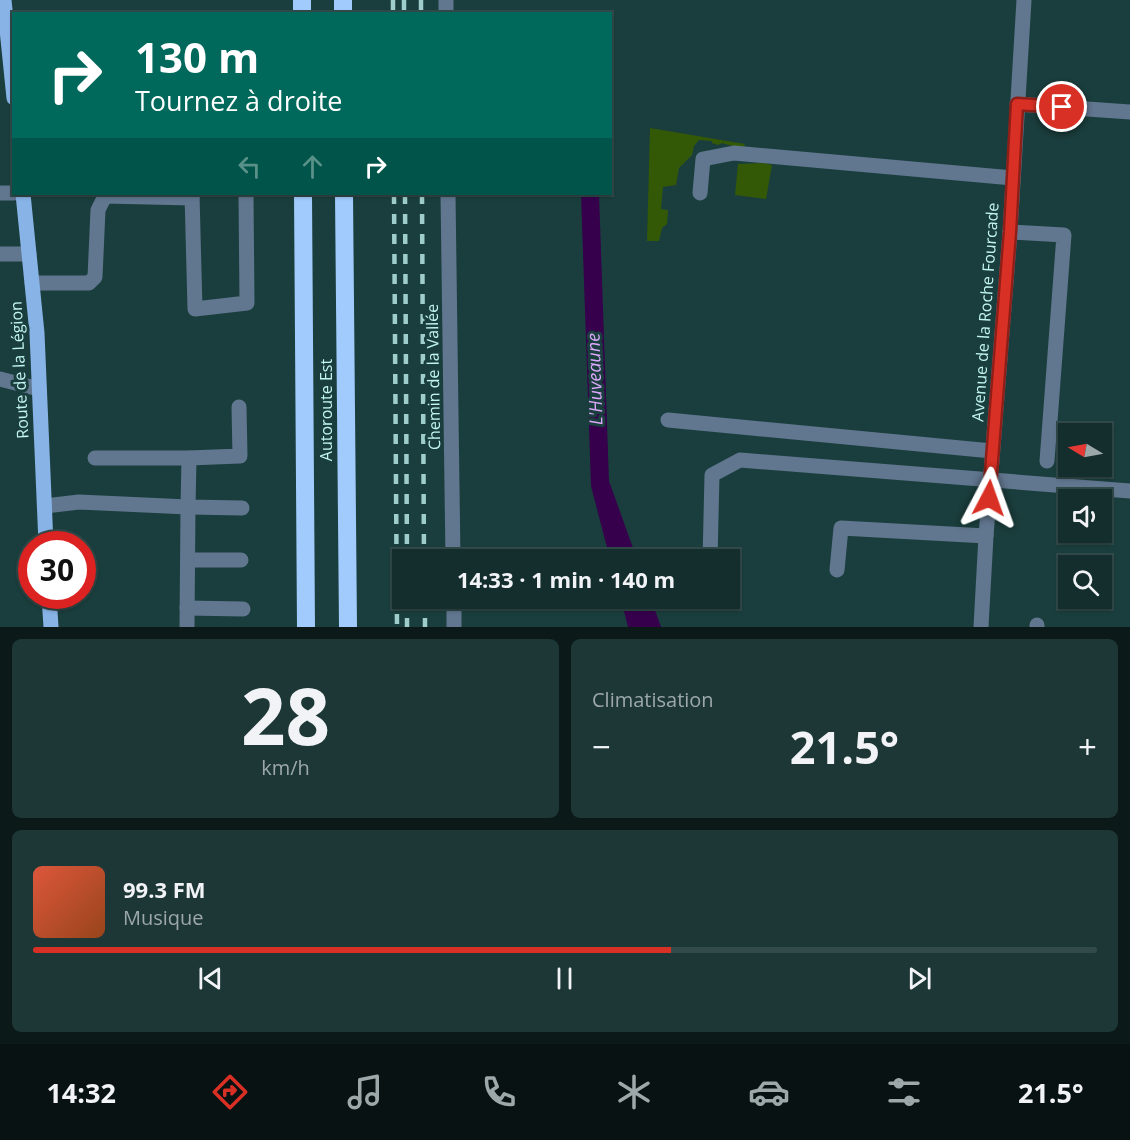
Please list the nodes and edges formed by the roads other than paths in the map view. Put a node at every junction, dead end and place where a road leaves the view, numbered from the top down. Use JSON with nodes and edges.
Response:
{"nodes":[{"id":1,"x":4,"y":0,"type":"edge"},
{"id":2,"x":1024,"y":0,"type":"edge"},
{"id":3,"x":12,"y":78,"type":"edge"},
{"id":4,"x":1017,"y":104,"type":"junction"},
{"id":5,"x":1130,"y":112,"type":"edge"},
{"id":6,"x":1013,"y":178,"type":"junction"},
{"id":7,"x":700,"y":193,"type":"dead end"},
{"id":8,"x":22,"y":195,"type":"edge"},
{"id":9,"x":246,"y":195,"type":"edge"},
{"id":10,"x":303,"y":195,"type":"edge"},
{"id":11,"x":344,"y":195,"type":"edge"},
{"id":12,"x":448,"y":195,"type":"edge"},
{"id":13,"x":192,"y":196,"type":"edge"},
{"id":14,"x":1010,"y":232,"type":"junction"},
{"id":15,"x":0,"y":254,"type":"edge"},
{"id":16,"x":29,"y":254,"type":"junction"},
{"id":17,"x":32,"y":283,"type":"junction"},
{"id":18,"x":0,"y":379,"type":"edge"},
{"id":19,"x":39,"y":388,"type":"junction"},
{"id":20,"x":238,"y":407,"type":"dead end"},
{"id":21,"x":668,"y":420,"type":"dead end"},
{"id":22,"x":992,"y":451,"type":"junction"},
{"id":23,"x":95,"y":458,"type":"dead end"},
{"id":24,"x":189,"y":458,"type":"junction"},
{"id":25,"x":1047,"y":461,"type":"dead end"},
{"id":26,"x":990,"y":480,"type":"junction"},
{"id":27,"x":1130,"y":491,"type":"edge"},
{"id":28,"x":45,"y":506,"type":"junction"},
{"id":29,"x":188,"y":507,"type":"junction"},
{"id":30,"x":242,"y":508,"type":"dead end"},
{"id":31,"x":46,"y":531,"type":"edge"},
{"id":32,"x":986,"y":536,"type":"junction"},
{"id":33,"x":453,"y":549,"type":"edge"},
{"id":34,"x":710,"y":549,"type":"edge"},
{"id":35,"x":188,"y":560,"type":"junction"},
{"id":36,"x":241,"y":560,"type":"dead end"},
{"id":37,"x":837,"y":570,"type":"dead end"},
{"id":38,"x":187,"y":608,"type":"junction"},
{"id":39,"x":50,"y":609,"type":"edge"},
{"id":40,"x":243,"y":609,"type":"dead end"},
{"id":41,"x":454,"y":609,"type":"edge"},
{"id":42,"x":51,"y":627,"type":"edge"},
{"id":43,"x":187,"y":627,"type":"edge"},
{"id":44,"x":306,"y":627,"type":"edge"},
{"id":45,"x":348,"y":627,"type":"edge"},
{"id":46,"x":454,"y":627,"type":"edge"},
{"id":47,"x":981,"y":627,"type":"edge"}],
"edges":[{"from":1,"to":3,"type":"main road"},
{"from":2,"to":4,"type":"street","name":"Avenue de la Roche Fourcade"},
{"from":4,"to":5,"type":"street"},
{"from":4,"to":6,"type":"street","name":"Avenue de la Roche Fourcade"},
{"from":6,"to":7,"type":"street"},
{"from":6,"to":14,"type":"street","name":"Avenue de la Roche Fourcade"},
{"from":8,"to":16,"type":"main road","name":"Route de la Légion"},
{"from":9,"to":13,"type":"street"},
{"from":10,"to":44,"type":"highway","name":"Autoroute Est"},
{"from":11,"to":45,"type":"highway","name":"Autoroute Est"},
{"from":12,"to":33,"type":"street","name":"Chemin de la Vallée"},
{"from":13,"to":17,"type":"street"},
{"from":14,"to":22,"type":"street","name":"Avenue de la Roche Fourcade"},
{"from":14,"to":25,"type":"street"},
{"from":15,"to":16,"type":"street"},
{"from":16,"to":17,"type":"main road","name":"Route de la Légion"},
{"from":17,"to":19,"type":"main road","name":"Route de la Légion"},
{"from":18,"to":19,"type":"street"},
{"from":19,"to":28,"type":"main road","name":"Route de la Légion"},
{"from":20,"to":24,"type":"street"},
{"from":21,"to":22,"type":"street"},
{"from":22,"to":26,"type":"street","name":"Avenue de la Roche Fourcade"},
{"from":23,"to":24,"type":"street"},
{"from":24,"to":29,"type":"street"},
{"from":26,"to":27,"type":"street"},
{"from":26,"to":32,"type":"street","name":"Avenue de la Roche Fourcade"},
{"from":26,"to":34,"type":"street"},
{"from":28,"to":29,"type":"street"},
{"from":28,"to":31,"type":"main road","name":"Route de la Légion"},
{"from":29,"to":30,"type":"street"},
{"from":29,"to":35,"type":"street"},
{"from":32,"to":37,"type":"street"},
{"from":32,"to":47,"type":"street","name":"Avenue de la Roche Fourcade"},
{"from":35,"to":36,"type":"street"},
{"from":35,"to":38,"type":"street"},
{"from":38,"to":40,"type":"street"},
{"from":38,"to":43,"type":"street"},
{"from":39,"to":42,"type":"main road"},
{"from":41,"to":46,"type":"street"}]}
